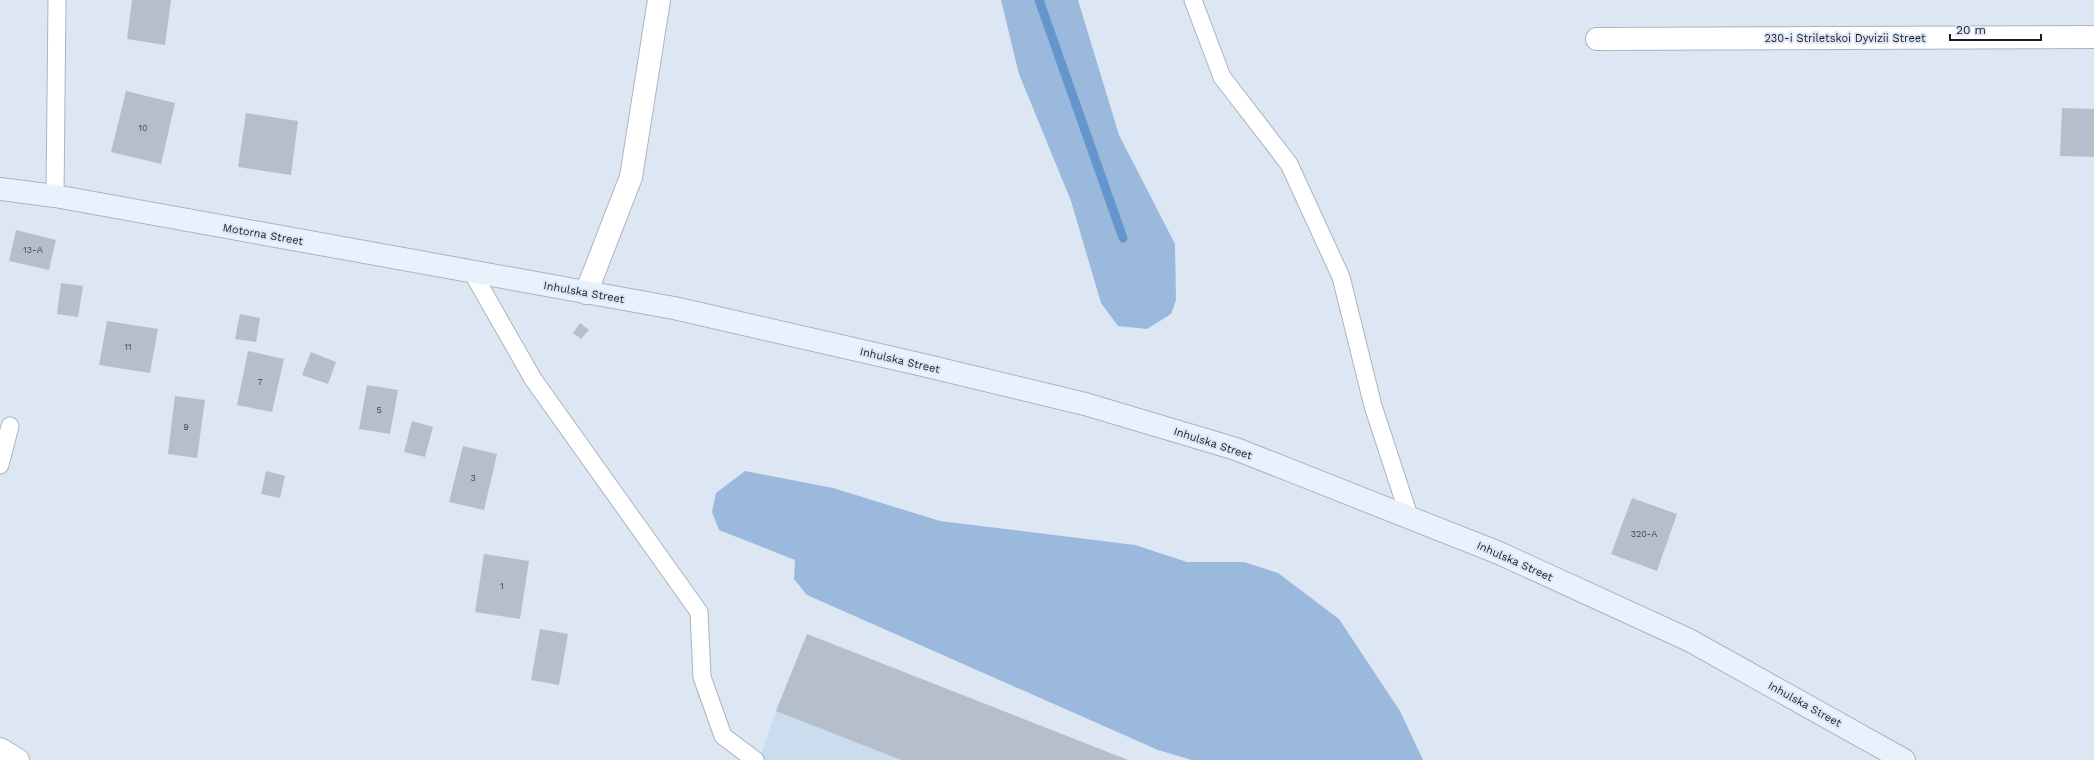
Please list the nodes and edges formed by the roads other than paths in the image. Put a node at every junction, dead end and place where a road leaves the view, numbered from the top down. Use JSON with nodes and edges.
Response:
{"nodes":[{"id":1,"x":57,"y":0,"type":"edge"},
{"id":2,"x":659,"y":0,"type":"edge"},
{"id":3,"x":1193,"y":0,"type":"edge"},
{"id":4,"x":2094,"y":37,"type":"edge"},
{"id":5,"x":1596,"y":39,"type":"dead end"},
{"id":6,"x":0,"y":188,"type":"edge"},
{"id":7,"x":55,"y":196,"type":"junction"},
{"id":8,"x":472,"y":272,"type":"junction"},
{"id":9,"x":586,"y":293,"type":"junction"},
{"id":10,"x":10,"y":426,"type":"dead end"},
{"id":11,"x":0,"y":465,"type":"edge"},
{"id":12,"x":1409,"y":516,"type":"junction"},
{"id":13,"x":0,"y":749,"type":"edge"},
{"id":14,"x":18,"y":760,"type":"edge"},
{"id":15,"x":755,"y":760,"type":"edge"},
{"id":16,"x":1904,"y":760,"type":"edge"}],
"edges":[{"from":1,"to":7,"type":"lane"},
{"from":2,"to":9,"type":"street"},
{"from":3,"to":12,"type":"lane"},
{"from":4,"to":5,"type":"street","name":"230-i Striletskoi Dyvizii Street"},
{"from":6,"to":7,"type":"street","name":"Motorna Street"},
{"from":7,"to":8,"type":"street","name":"Motorna Street"},
{"from":8,"to":9,"type":"street","name":"Inhulska Street"},
{"from":8,"to":15,"type":"lane"},
{"from":9,"to":12,"type":"street","name":"Inhulska Street"},
{"from":10,"to":11,"type":"lane"},
{"from":12,"to":16,"type":"street","name":"Inhulska Street"},
{"from":13,"to":14,"type":"street"}]}
